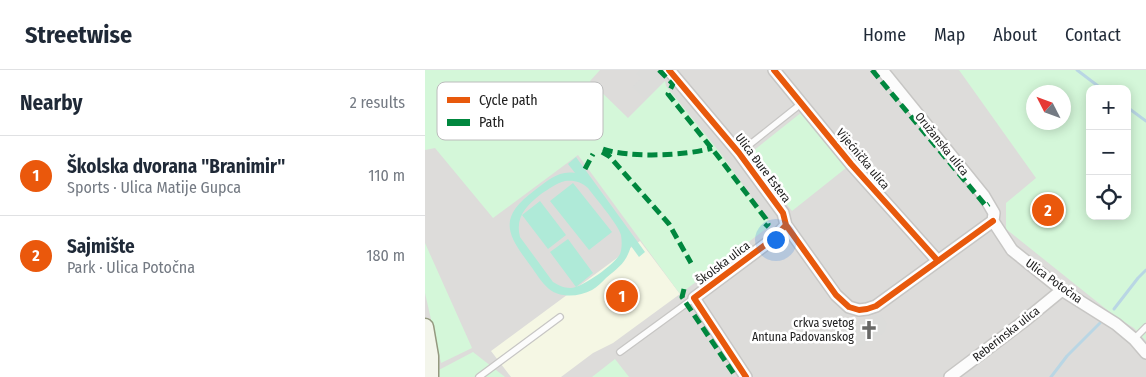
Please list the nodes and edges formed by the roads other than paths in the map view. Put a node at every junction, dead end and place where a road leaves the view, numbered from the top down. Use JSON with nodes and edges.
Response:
{"nodes":[{"id":1,"x":669,"y":70,"type":"edge"},
{"id":2,"x":774,"y":70,"type":"edge"},
{"id":3,"x":882,"y":70,"type":"edge"},
{"id":4,"x":802,"y":102,"type":"junction"},
{"id":5,"x":739,"y":153,"type":"junction"},
{"id":6,"x":993,"y":221,"type":"junction"},
{"id":7,"x":785,"y":225,"type":"junction"},
{"id":8,"x":937,"y":261,"type":"junction"},
{"id":9,"x":1062,"y":290,"type":"junction"},
{"id":10,"x":694,"y":298,"type":"junction"},
{"id":11,"x":560,"y":317,"type":"dead end"},
{"id":12,"x":425,"y":327,"type":"edge"},
{"id":13,"x":1146,"y":327,"type":"edge"},
{"id":14,"x":1134,"y":339,"type":"junction"},
{"id":15,"x":620,"y":352,"type":"dead end"},
{"id":16,"x":1146,"y":353,"type":"edge"},
{"id":17,"x":430,"y":377,"type":"edge"},
{"id":18,"x":479,"y":377,"type":"edge"},
{"id":19,"x":746,"y":377,"type":"edge"},
{"id":20,"x":950,"y":377,"type":"edge"}],
"edges":[{"from":1,"to":5,"type":"street","name":"Ulica Đure Estera"},
{"from":2,"to":4,"type":"street","name":"Vijećnička ulica"},
{"from":3,"to":6,"type":"street","name":"Oružanska ulica"},
{"from":4,"to":5,"type":"lane"},
{"from":4,"to":8,"type":"street","name":"Vijećnička ulica"},
{"from":5,"to":7,"type":"street","name":"Ulica Đure Estera"},
{"from":6,"to":8,"type":"street"},
{"from":6,"to":9,"type":"street","name":"Ulica Potočna"},
{"from":7,"to":8,"type":"street","name":"Ulica Đure Estera"},
{"from":7,"to":10,"type":"street","name":"Školska ulica"},
{"from":9,"to":14,"type":"street","name":"Ulica Potočna"},
{"from":9,"to":20,"type":"street","name":"Reberinska ulica"},
{"from":10,"to":15,"type":"lane","name":"Školska ulica"},
{"from":10,"to":19,"type":"street"},
{"from":11,"to":18,"type":"lane"},
{"from":12,"to":17,"type":"main road"},
{"from":13,"to":14,"type":"lane"},
{"from":14,"to":16,"type":"street","name":"Ulica Potočna"}]}
